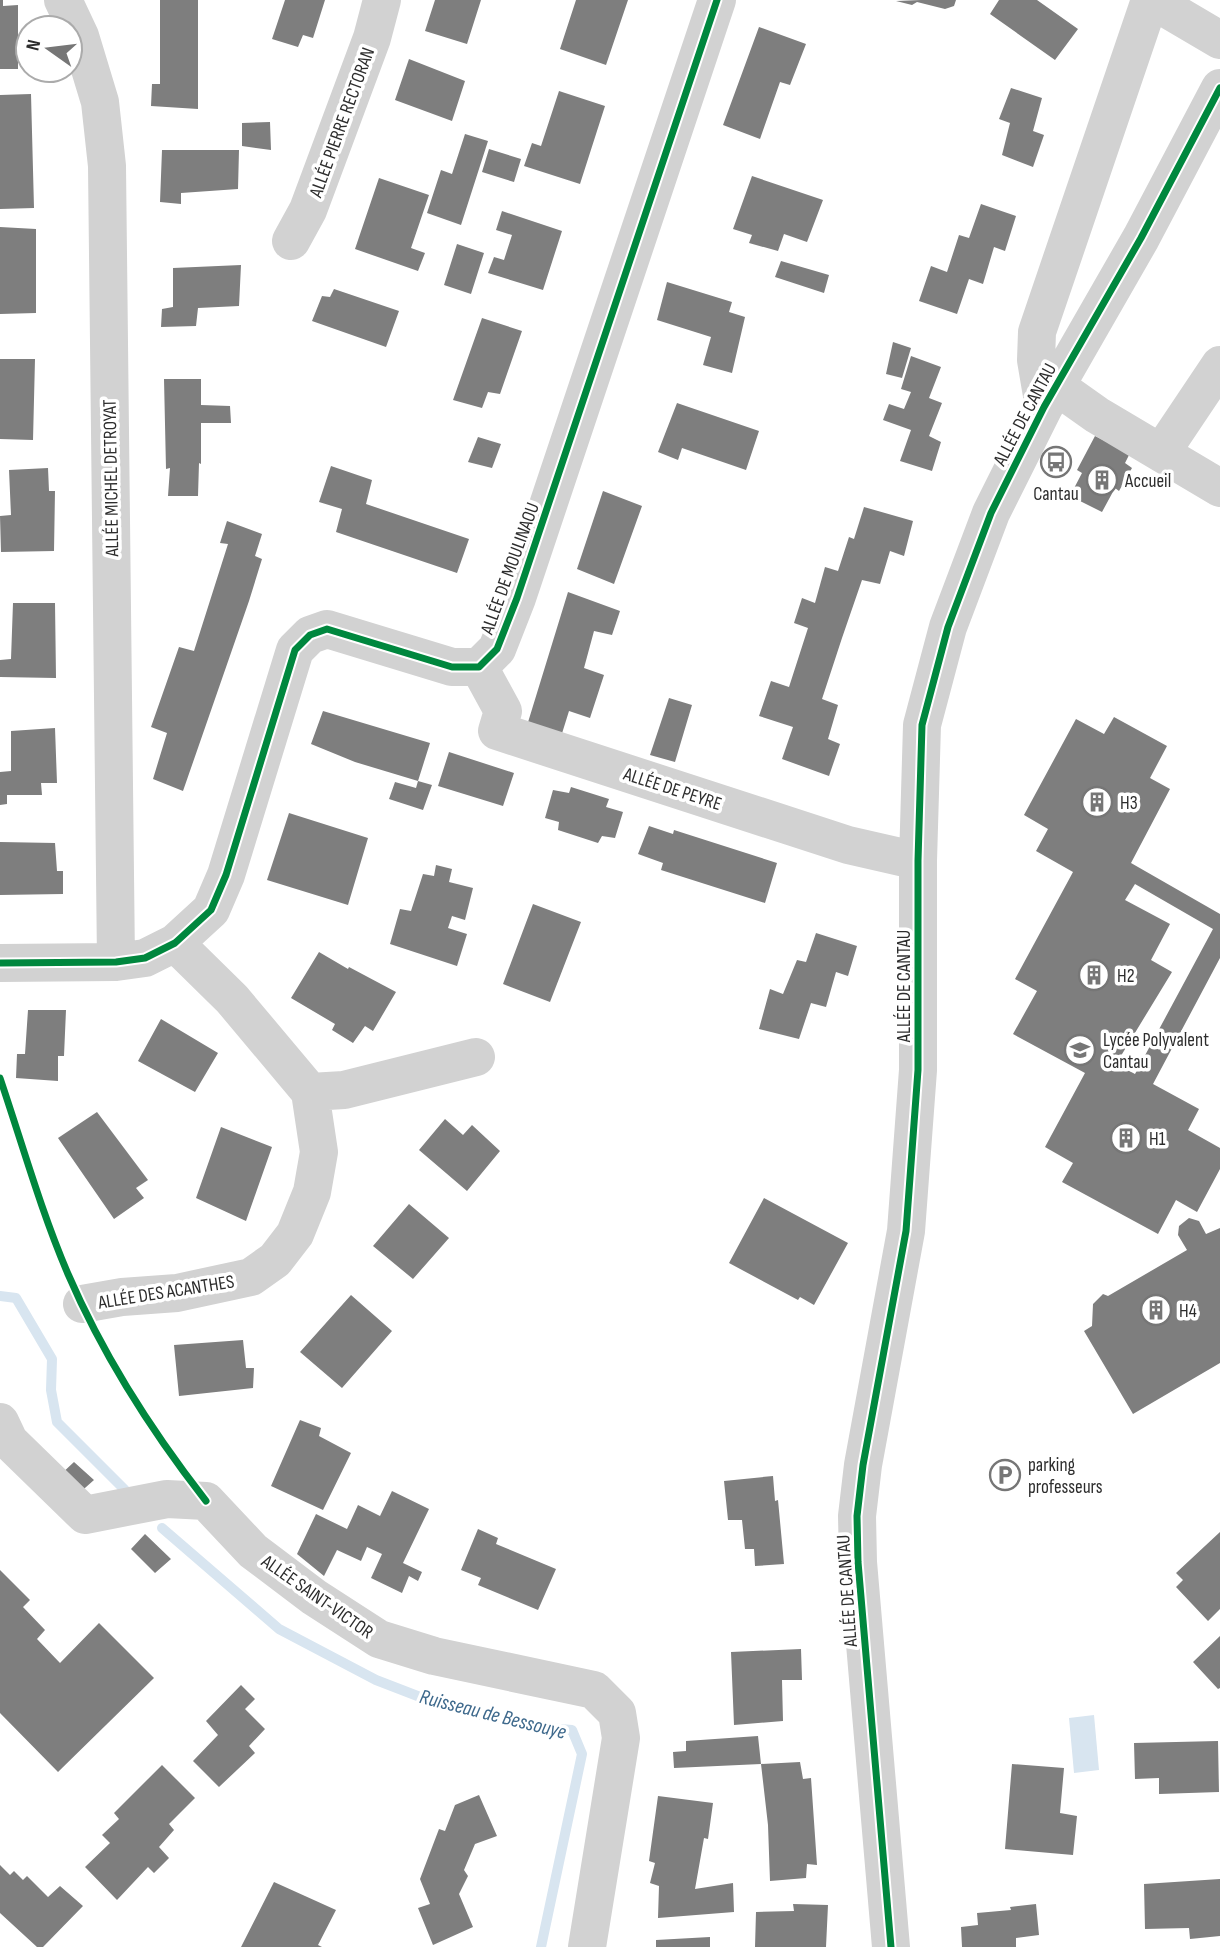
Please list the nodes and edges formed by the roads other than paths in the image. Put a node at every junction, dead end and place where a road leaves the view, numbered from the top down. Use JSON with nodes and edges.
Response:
{"nodes":[{"id":1,"x":63,"y":0,"type":"edge"},
{"id":2,"x":382,"y":0,"type":"edge"},
{"id":3,"x":717,"y":0,"type":"edge"},
{"id":4,"x":1151,"y":0,"type":"edge"},
{"id":5,"x":1220,"y":40,"type":"edge"},
{"id":6,"x":1220,"y":88,"type":"edge"},
{"id":7,"x":291,"y":241,"type":"dead end"},
{"id":8,"x":1220,"y":365,"type":"edge"},
{"id":9,"x":1050,"y":396,"type":"junction"},
{"id":10,"x":1161,"y":453,"type":"junction"},
{"id":11,"x":1220,"y":488,"type":"edge"},
{"id":12,"x":479,"y":667,"type":"junction"},
{"id":13,"x":918,"y":861,"type":"junction"},
{"id":14,"x":175,"y":943,"type":"junction"},
{"id":15,"x":116,"y":962,"type":"junction"},
{"id":16,"x":0,"y":963,"type":"edge"},
{"id":17,"x":476,"y":1057,"type":"dead end"},
{"id":18,"x":310,"y":1091,"type":"junction"},
{"id":19,"x":82,"y":1304,"type":"dead end"},
{"id":20,"x":0,"y":1422,"type":"edge"},
{"id":21,"x":587,"y":1947,"type":"edge"},
{"id":22,"x":891,"y":1947,"type":"edge"}],
"edges":[{"from":1,"to":15,"type":"street","name":"ALLÉE MICHEL DETROYAT"},
{"from":2,"to":7,"type":"street","name":"ALLÉE PIERRE RECTORAN"},
{"from":3,"to":12,"type":"street","name":"ALLÉE DE MOULINAOU"},
{"from":4,"to":5,"type":"street"},
{"from":4,"to":9,"type":"street","name":"ALLÉE DE CANTAU"},
{"from":6,"to":9,"type":"street","name":"ALLÉE DE CANTAU"},
{"from":8,"to":10,"type":"street"},
{"from":9,"to":10,"type":"street"},
{"from":9,"to":13,"type":"street","name":"ALLÉE DE CANTAU"},
{"from":10,"to":11,"type":"street"},
{"from":12,"to":13,"type":"street","name":"ALLÉE DE PEYRE"},
{"from":12,"to":14,"type":"street"},
{"from":13,"to":22,"type":"street","name":"ALLÉE DE CANTAU"},
{"from":14,"to":15,"type":"street"},
{"from":14,"to":18,"type":"street"},
{"from":15,"to":16,"type":"street"},
{"from":17,"to":18,"type":"street"},
{"from":18,"to":19,"type":"street","name":"ALLÉE DES ACANTHES"},
{"from":20,"to":21,"type":"street","name":"ALLÉE SAINT-VICTOR"}]}
